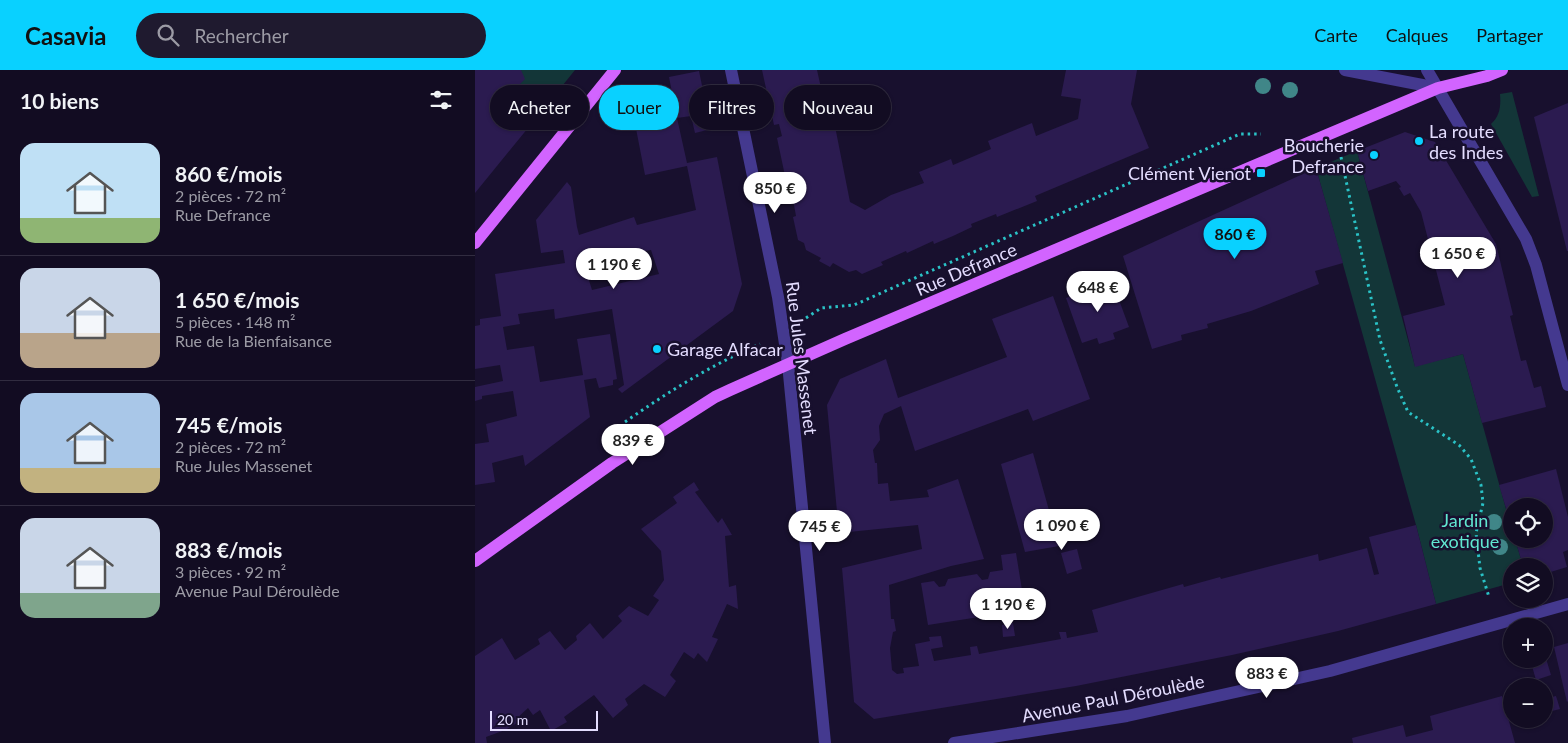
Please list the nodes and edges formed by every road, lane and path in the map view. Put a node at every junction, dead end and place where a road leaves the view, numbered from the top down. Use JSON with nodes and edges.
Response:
{"nodes":[{"id":1,"x":615,"y":70,"type":"edge"},
{"id":2,"x":731,"y":70,"type":"edge"},
{"id":3,"x":1345,"y":70,"type":"edge"},
{"id":4,"x":1427,"y":70,"type":"edge"},
{"id":5,"x":1502,"y":70,"type":"edge"},
{"id":6,"x":1438,"y":88,"type":"junction"},
{"id":7,"x":1338,"y":150,"type":"dead end"},
{"id":8,"x":475,"y":243,"type":"edge"},
{"id":9,"x":788,"y":364,"type":"junction"},
{"id":10,"x":1568,"y":384,"type":"edge"},
{"id":11,"x":475,"y":561,"type":"edge"},
{"id":12,"x":1489,"y":597,"type":"dead end"},
{"id":13,"x":1568,"y":604,"type":"edge"},
{"id":14,"x":825,"y":743,"type":"edge"},
{"id":15,"x":954,"y":743,"type":"edge"}],
"edges":[{"from":1,"to":8,"type":"main road"},
{"from":2,"to":9,"type":"street","name":"Rue Jules Massenet"},
{"from":3,"to":6,"type":"street"},
{"from":4,"to":6,"type":"street"},
{"from":5,"to":6,"type":"main road","name":"Rue Defrance"},
{"from":6,"to":9,"type":"main road","name":"Rue Defrance"},
{"from":6,"to":10,"type":"street"},
{"from":7,"to":12,"type":"path"},
{"from":9,"to":11,"type":"main road","name":"Rue Defrance"},
{"from":9,"to":14,"type":"street","name":"Rue Jules Massenet"},
{"from":13,"to":15,"type":"street","name":"Avenue Paul Déroulède"}]}
